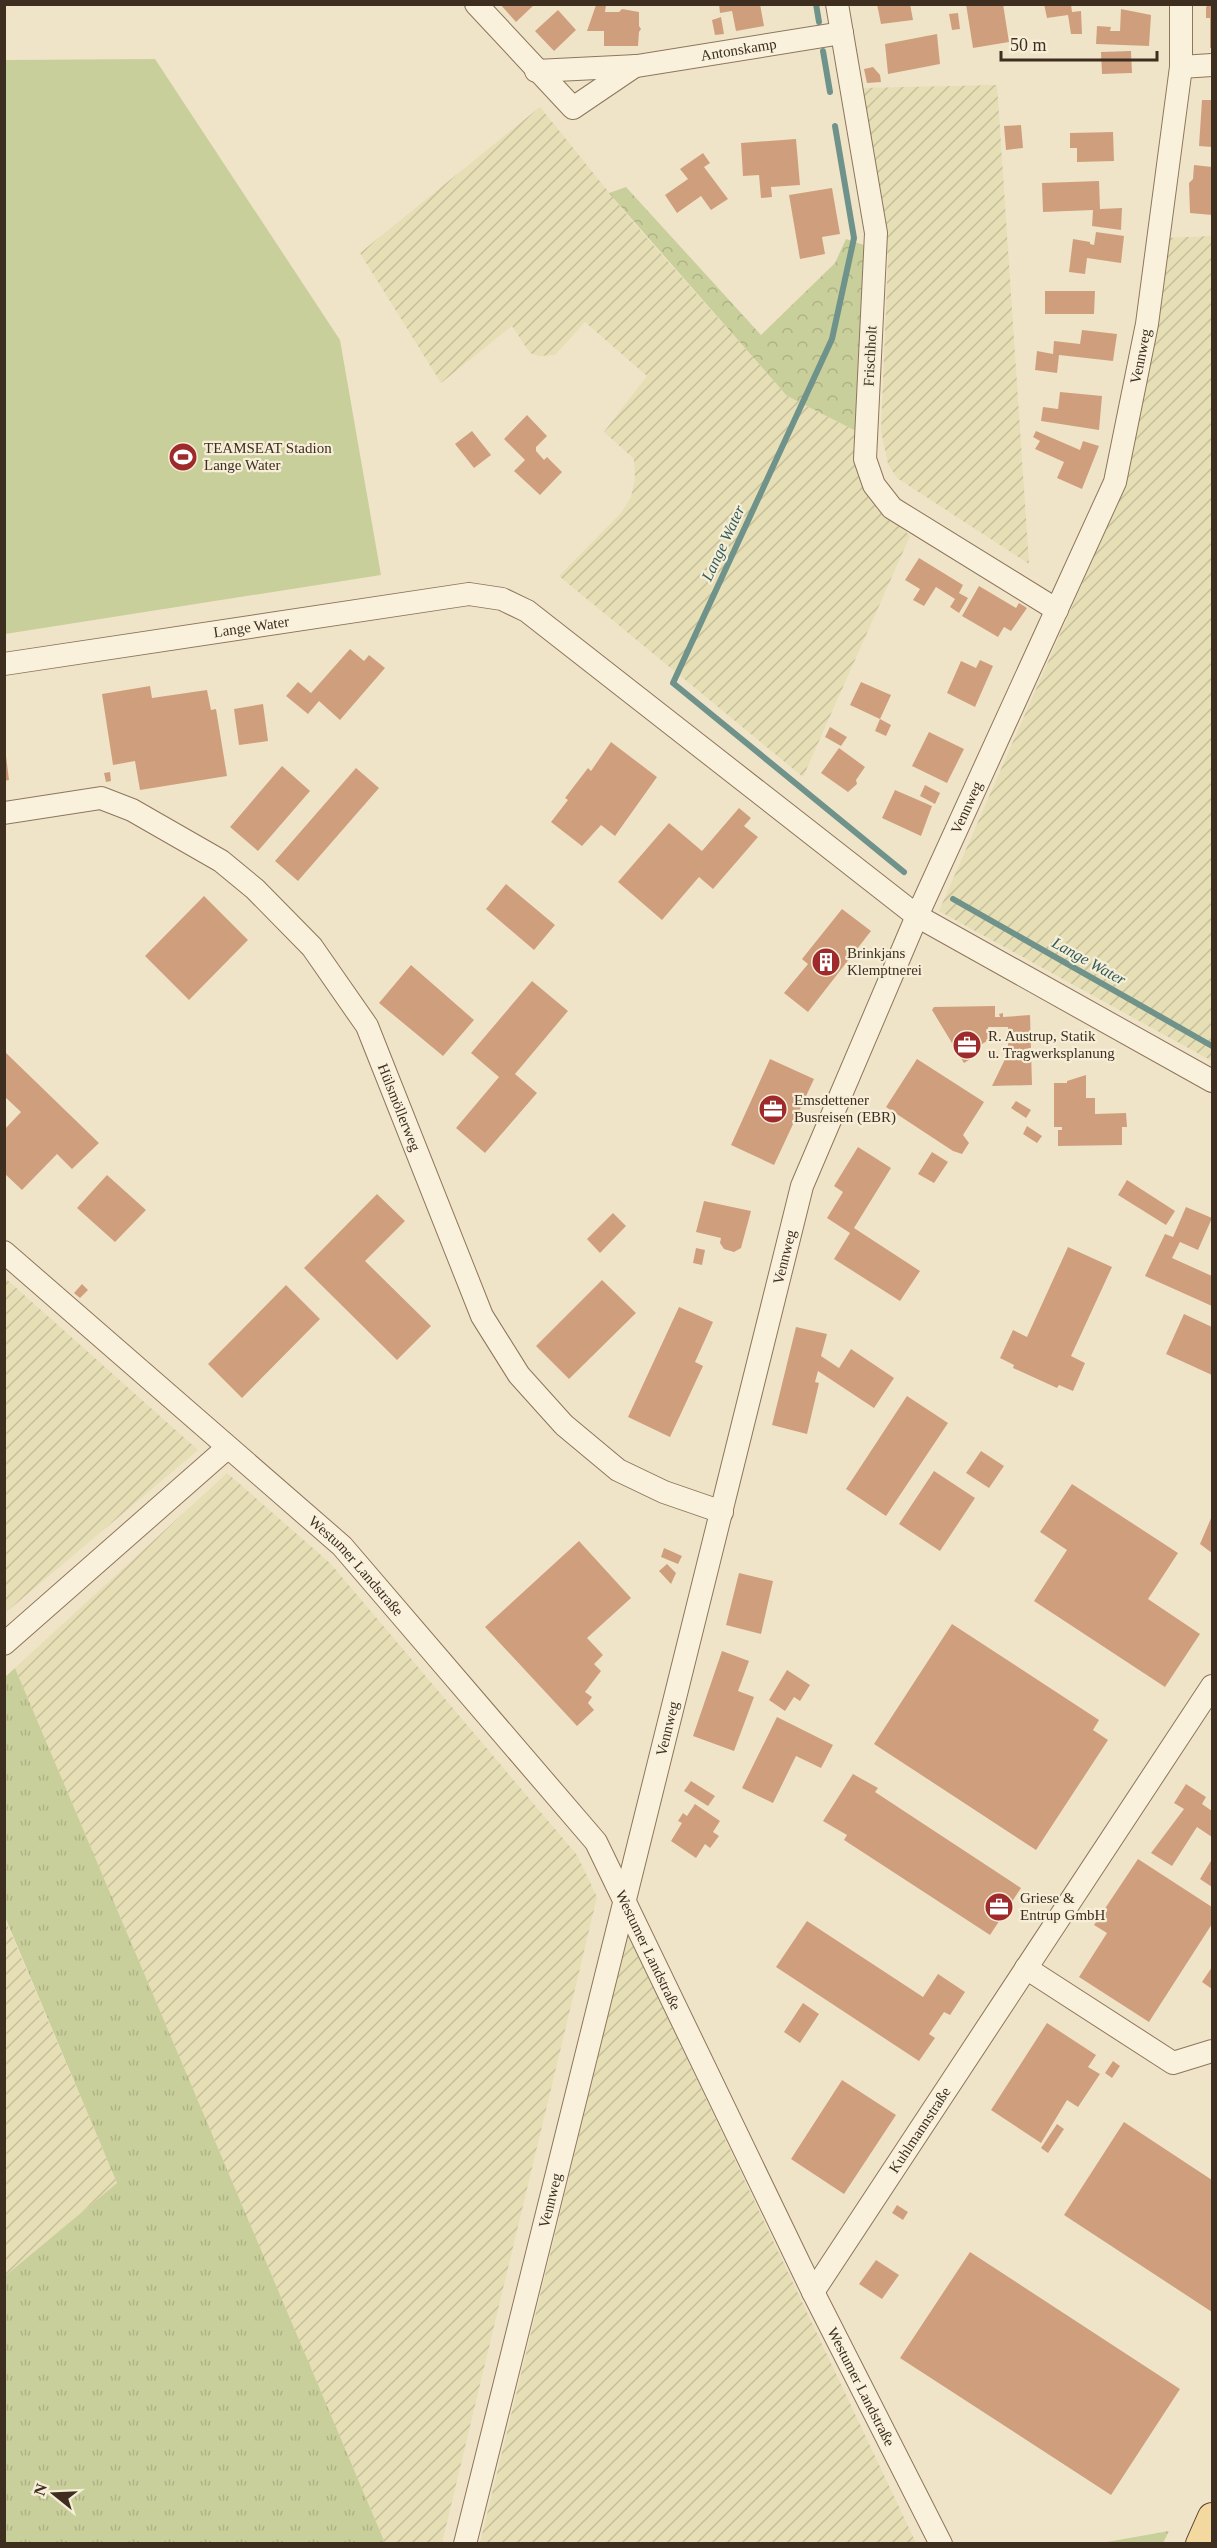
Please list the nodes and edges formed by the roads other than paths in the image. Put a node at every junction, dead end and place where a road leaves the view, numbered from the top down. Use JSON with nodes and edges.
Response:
{"nodes":[{"id":1,"x":476,"y":4,"type":"edge"},
{"id":2,"x":837,"y":4,"type":"edge"},
{"id":3,"x":1181,"y":4,"type":"edge"},
{"id":4,"x":842,"y":33,"type":"junction"},
{"id":5,"x":1212,"y":65,"type":"edge"},
{"id":6,"x":637,"y":66,"type":"junction"},
{"id":7,"x":1181,"y":67,"type":"junction"},
{"id":8,"x":536,"y":71,"type":"junction"},
{"id":9,"x":1057,"y":610,"type":"junction"},
{"id":10,"x":4,"y":664,"type":"edge"},
{"id":11,"x":4,"y":813,"type":"edge"},
{"id":12,"x":917,"y":916,"type":"junction"},
{"id":13,"x":1212,"y":1081,"type":"edge"},
{"id":14,"x":4,"y":1252,"type":"edge"},
{"id":15,"x":227,"y":1448,"type":"junction"},
{"id":16,"x":722,"y":1512,"type":"junction"},
{"id":17,"x":4,"y":1644,"type":"edge"},
{"id":18,"x":1212,"y":1686,"type":"edge"},
{"id":19,"x":624,"y":1895,"type":"junction"},
{"id":20,"x":1026,"y":1968,"type":"junction"},
{"id":21,"x":1212,"y":2051,"type":"edge"},
{"id":22,"x":813,"y":2292,"type":"junction"},
{"id":23,"x":1212,"y":2517,"type":"edge"},
{"id":24,"x":465,"y":2544,"type":"edge"},
{"id":25,"x":941,"y":2544,"type":"edge"},
{"id":26,"x":1200,"y":2544,"type":"edge"}],
"edges":[{"from":1,"to":8,"type":"street","name":"Antonskamp"},
{"from":2,"to":4,"type":"street","name":"Frischholt"},
{"from":3,"to":7,"type":"street","name":"Vennweg"},
{"from":4,"to":6,"type":"street","name":"Antonskamp"},
{"from":4,"to":9,"type":"street","name":"Frischholt"},
{"from":5,"to":7,"type":"street"},
{"from":6,"to":8,"type":"street","name":"Antonskamp"},
{"from":6,"to":8,"type":"street","name":"Antonskamp"},
{"from":7,"to":9,"type":"street","name":"Vennweg"},
{"from":9,"to":12,"type":"street","name":"Vennweg"},
{"from":10,"to":12,"type":"street","name":"Lange Water"},
{"from":11,"to":16,"type":"street","name":"Hülsmöllerweg"},
{"from":12,"to":13,"type":"street","name":"Lange Water"},
{"from":12,"to":16,"type":"street","name":"Vennweg"},
{"from":14,"to":15,"type":"street","name":"Westumer Landstraße"},
{"from":15,"to":17,"type":"street"},
{"from":15,"to":19,"type":"street","name":"Westumer Landstraße"},
{"from":16,"to":19,"type":"street","name":"Vennweg"},
{"from":18,"to":20,"type":"street","name":"Kuhlmannstraße"},
{"from":19,"to":22,"type":"street","name":"Westumer Landstraße"},
{"from":19,"to":24,"type":"street","name":"Vennweg"},
{"from":20,"to":21,"type":"street"},
{"from":20,"to":22,"type":"street","name":"Kuhlmannstraße"},
{"from":22,"to":25,"type":"street","name":"Westumer Landstraße"},
{"from":23,"to":26,"type":"main road"}]}
